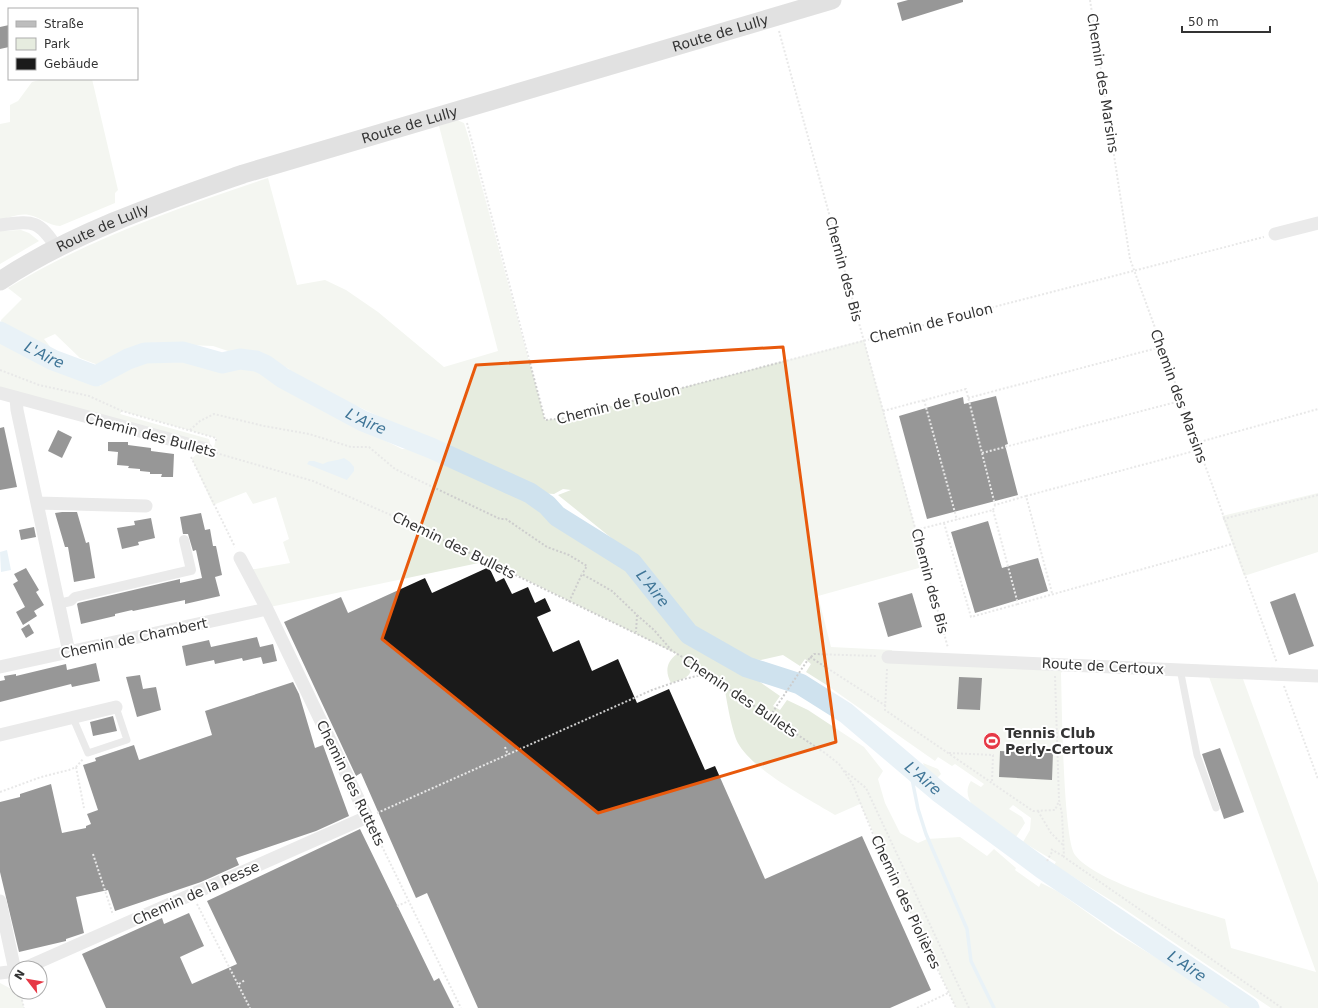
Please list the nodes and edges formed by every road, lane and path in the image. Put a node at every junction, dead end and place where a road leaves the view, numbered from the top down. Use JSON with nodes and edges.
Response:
{"nodes":[{"id":1,"x":832,"y":0,"type":"edge"},
{"id":2,"x":1090,"y":0,"type":"edge"},
{"id":3,"x":775,"y":17,"type":"junction"},
{"id":4,"x":467,"y":124,"type":"dead end"},
{"id":5,"x":1318,"y":223,"type":"edge"},
{"id":6,"x":0,"y":225,"type":"edge"},
{"id":7,"x":1274,"y":234,"type":"joint"},
{"id":8,"x":58,"y":248,"type":"junction"},
{"id":9,"x":1133,"y":270,"type":"junction"},
{"id":10,"x":0,"y":281,"type":"edge"},
{"id":11,"x":864,"y":340,"type":"junction"},
{"id":12,"x":1161,"y":347,"type":"junction"},
{"id":13,"x":0,"y":370,"type":"edge"},
{"id":14,"x":0,"y":393,"type":"edge"},
{"id":15,"x":16,"y":398,"type":"junction"},
{"id":16,"x":968,"y":398,"type":"junction"},
{"id":17,"x":924,"y":400,"type":"junction"},
{"id":18,"x":1180,"y":401,"type":"junction"},
{"id":19,"x":1318,"y":409,"type":"edge"},
{"id":20,"x":883,"y":411,"type":"junction"},
{"id":21,"x":190,"y":430,"type":"junction"},
{"id":22,"x":1196,"y":443,"type":"junction"},
{"id":23,"x":184,"y":444,"type":"junction"},
{"id":24,"x":1198,"y":450,"type":"junction"},
{"id":25,"x":210,"y":451,"type":"junction"},
{"id":26,"x":982,"y":453,"type":"junction"},
{"id":27,"x":1318,"y":495,"type":"edge"},
{"id":28,"x":1026,"y":496,"type":"junction"},
{"id":29,"x":38,"y":504,"type":"junction"},
{"id":30,"x":995,"y":505,"type":"junction"},
{"id":31,"x":146,"y":506,"type":"dead end"},
{"id":32,"x":993,"y":510,"type":"junction"},
{"id":33,"x":1223,"y":519,"type":"junction"},
{"id":34,"x":957,"y":520,"type":"junction"},
{"id":35,"x":944,"y":523,"type":"junction"},
{"id":36,"x":916,"y":530,"type":"junction"},
{"id":37,"x":184,"y":540,"type":"dead end"},
{"id":38,"x":1232,"y":544,"type":"junction"},
{"id":39,"x":240,"y":558,"type":"joint"},
{"id":40,"x":582,"y":574,"type":"junction"},
{"id":41,"x":1052,"y":593,"type":"junction"},
{"id":42,"x":569,"y":602,"type":"junction"},
{"id":43,"x":58,"y":604,"type":"junction"},
{"id":44,"x":1018,"y":604,"type":"junction"},
{"id":45,"x":267,"y":609,"type":"junction"},
{"id":46,"x":637,"y":615,"type":"junction"},
{"id":47,"x":636,"y":633,"type":"junction"},
{"id":48,"x":69,"y":652,"type":"junction"},
{"id":49,"x":674,"y":652,"type":"junction"},
{"id":50,"x":810,"y":657,"type":"junction"},
{"id":51,"x":888,"y":657,"type":"junction"},
{"id":52,"x":949,"y":659,"type":"junction"},
{"id":53,"x":1055,"y":664,"type":"junction"},
{"id":54,"x":0,"y":667,"type":"edge"},
{"id":55,"x":1180,"y":669,"type":"junction"},
{"id":56,"x":706,"y":674,"type":"junction"},
{"id":57,"x":1281,"y":675,"type":"junction"},
{"id":58,"x":1318,"y":676,"type":"edge"},
{"id":59,"x":886,"y":706,"type":"junction"},
{"id":60,"x":116,"y":707,"type":"joint"},
{"id":61,"x":770,"y":716,"type":"junction"},
{"id":62,"x":73,"y":718,"type":"junction"},
{"id":63,"x":0,"y":735,"type":"edge"},
{"id":64,"x":505,"y":747,"type":"dead end"},
{"id":65,"x":88,"y":753,"type":"junction"},
{"id":66,"x":948,"y":753,"type":"junction"},
{"id":67,"x":508,"y":755,"type":"junction"},
{"id":68,"x":76,"y":767,"type":"junction"},
{"id":69,"x":844,"y":770,"type":"junction"},
{"id":70,"x":1318,"y":779,"type":"edge"},
{"id":71,"x":992,"y":783,"type":"junction"},
{"id":72,"x":0,"y":792,"type":"edge"},
{"id":73,"x":857,"y":796,"type":"joint"},
{"id":74,"x":1059,"y":800,"type":"junction"},
{"id":75,"x":84,"y":808,"type":"dead end"},
{"id":76,"x":1216,"y":808,"type":"dead end"},
{"id":77,"x":1038,"y":811,"type":"junction"},
{"id":78,"x":367,"y":817,"type":"junction"},
{"id":79,"x":1064,"y":846,"type":"junction"},
{"id":80,"x":93,"y":854,"type":"dead end"},
{"id":81,"x":1064,"y":857,"type":"junction"},
{"id":82,"x":1047,"y":861,"type":"dead end"},
{"id":83,"x":192,"y":895,"type":"junction"},
{"id":84,"x":0,"y":901,"type":"edge"},
{"id":85,"x":408,"y":901,"type":"junction"},
{"id":86,"x":397,"y":906,"type":"dead end"},
{"id":87,"x":117,"y":928,"type":"junction"},
{"id":88,"x":16,"y":960,"type":"edge"},
{"id":89,"x":42,"y":960,"type":"edge"},
{"id":90,"x":245,"y":980,"type":"dead end"},
{"id":91,"x":239,"y":984,"type":"junction"},
{"id":92,"x":948,"y":993,"type":"junction"},
{"id":93,"x":250,"y":1008,"type":"edge"},
{"id":94,"x":461,"y":1008,"type":"edge"},
{"id":95,"x":917,"y":1008,"type":"edge"},
{"id":96,"x":956,"y":1008,"type":"edge"},
{"id":97,"x":969,"y":1008,"type":"edge"},
{"id":98,"x":1282,"y":1008,"type":"edge"}],
"edges":[{"from":1,"to":3,"type":"main road","name":"Route de Lully"},
{"from":2,"to":9,"type":"path","name":"Chemin des Marsins"},
{"from":3,"to":8,"type":"main road","name":"Route de Lully"},
{"from":3,"to":11,"type":"path","name":"Chemin des Bis"},
{"from":4,"to":11,"type":"path","name":"Chemin de Foulon"},
{"from":5,"to":7,"type":"street"},
{"from":6,"to":8,"type":"street"},
{"from":7,"to":9,"type":"path","name":"Chemin de Foulon"},
{"from":8,"to":10,"type":"main road","name":"Route de Lully"},
{"from":9,"to":11,"type":"path","name":"Chemin de Foulon"},
{"from":9,"to":12,"type":"path","name":"Chemin des Marsins"},
{"from":11,"to":20,"type":"path","name":"Chemin des Bis"},
{"from":12,"to":16,"type":"path"},
{"from":12,"to":18,"type":"path","name":"Chemin des Marsins"},
{"from":13,"to":21,"type":"path"},
{"from":14,"to":15,"type":"street","name":"Chemin des Bullets"},
{"from":15,"to":23,"type":"street","name":"Chemin des Bullets"},
{"from":15,"to":29,"type":"street"},
{"from":16,"to":17,"type":"path"},
{"from":16,"to":26,"type":"path"},
{"from":17,"to":20,"type":"path"},
{"from":17,"to":34,"type":"path"},
{"from":18,"to":22,"type":"path","name":"Chemin des Marsins"},
{"from":18,"to":26,"type":"path"},
{"from":19,"to":22,"type":"path"},
{"from":20,"to":36,"type":"path","name":"Chemin des Bis"},
{"from":21,"to":25,"type":"path"},
{"from":21,"to":40,"type":"path"},
{"from":22,"to":24,"type":"path","name":"Chemin des Marsins"},
{"from":23,"to":25,"type":"street","name":"Chemin des Bullets"},
{"from":23,"to":39,"type":"path"},
{"from":24,"to":28,"type":"path"},
{"from":24,"to":33,"type":"path","name":"Chemin des Marsins"},
{"from":25,"to":42,"type":"path","name":"Chemin des Bullets"},
{"from":26,"to":30,"type":"path"},
{"from":27,"to":33,"type":"path"},
{"from":28,"to":30,"type":"path"},
{"from":28,"to":41,"type":"path"},
{"from":29,"to":31,"type":"street"},
{"from":29,"to":43,"type":"street"},
{"from":30,"to":32,"type":"path"},
{"from":32,"to":34,"type":"path"},
{"from":32,"to":44,"type":"path"},
{"from":33,"to":38,"type":"path","name":"Chemin des Marsins"},
{"from":34,"to":35,"type":"path"},
{"from":35,"to":36,"type":"path"},
{"from":35,"to":44,"type":"path"},
{"from":36,"to":52,"type":"path","name":"Chemin des Bis"},
{"from":37,"to":43,"type":"street"},
{"from":38,"to":41,"type":"path"},
{"from":38,"to":57,"type":"path","name":"Chemin des Marsins"},
{"from":39,"to":45,"type":"street","name":"Chemin des Ruttets"},
{"from":40,"to":42,"type":"path"},
{"from":40,"to":46,"type":"path"},
{"from":41,"to":44,"type":"path"},
{"from":42,"to":47,"type":"path","name":"Chemin des Bullets"},
{"from":43,"to":48,"type":"street"},
{"from":45,"to":48,"type":"street","name":"Chemin de Chambert"},
{"from":45,"to":78,"type":"street","name":"Chemin des Ruttets"},
{"from":46,"to":47,"type":"path"},
{"from":46,"to":49,"type":"path"},
{"from":47,"to":49,"type":"path","name":"Chemin des Bullets"},
{"from":48,"to":54,"type":"street","name":"Chemin de Chambert"},
{"from":49,"to":56,"type":"path","name":"Chemin des Bullets"},
{"from":50,"to":51,"type":"path"},
{"from":50,"to":59,"type":"path"},
{"from":50,"to":61,"type":"path"},
{"from":51,"to":52,"type":"street","name":"Route de Certoux"},
{"from":51,"to":59,"type":"path"},
{"from":52,"to":53,"type":"street","name":"Route de Certoux"},
{"from":53,"to":55,"type":"street","name":"Route de Certoux"},
{"from":53,"to":74,"type":"path"},
{"from":55,"to":57,"type":"street","name":"Route de Certoux"},
{"from":55,"to":76,"type":"lane"},
{"from":56,"to":61,"type":"path","name":"Chemin des Bullets"},
{"from":56,"to":67,"type":"path"},
{"from":57,"to":58,"type":"street","name":"Route de Certoux"},
{"from":57,"to":70,"type":"path","name":"Chemin des Marsins"},
{"from":59,"to":66,"type":"path"},
{"from":60,"to":62,"type":"street"},
{"from":60,"to":65,"type":"lane"},
{"from":61,"to":69,"type":"path","name":"Chemin des Bullets"},
{"from":62,"to":63,"type":"street"},
{"from":62,"to":65,"type":"lane"},
{"from":64,"to":67,"type":"path"},
{"from":65,"to":68,"type":"path"},
{"from":66,"to":71,"type":"path"},
{"from":66,"to":71,"type":"path"},
{"from":67,"to":78,"type":"path"},
{"from":68,"to":72,"type":"path"},
{"from":68,"to":75,"type":"path"},
{"from":69,"to":73,"type":"path","name":"Chemin des Bullets"},
{"from":69,"to":97,"type":"path"},
{"from":71,"to":77,"type":"path"},
{"from":73,"to":92,"type":"path","name":"Chemin des Piolières"},
{"from":74,"to":77,"type":"path"},
{"from":74,"to":79,"type":"path"},
{"from":77,"to":79,"type":"path"},
{"from":78,"to":83,"type":"street","name":"Chemin de la Pesse"},
{"from":78,"to":85,"type":"path","name":"Chemin des Ruttets"},
{"from":79,"to":81,"type":"path"},
{"from":80,"to":87,"type":"path"},
{"from":81,"to":82,"type":"path"},
{"from":81,"to":98,"type":"path"},
{"from":83,"to":87,"type":"street","name":"Chemin de la Pesse"},
{"from":83,"to":91,"type":"path"},
{"from":84,"to":88,"type":"street"},
{"from":85,"to":86,"type":"path"},
{"from":85,"to":94,"type":"path","name":"Chemin des Ruttets"},
{"from":87,"to":89,"type":"street","name":"Chemin de la Pesse"},
{"from":90,"to":91,"type":"path"},
{"from":91,"to":93,"type":"path"},
{"from":92,"to":95,"type":"path"},
{"from":92,"to":96,"type":"path","name":"Chemin des Piolières"}]}
